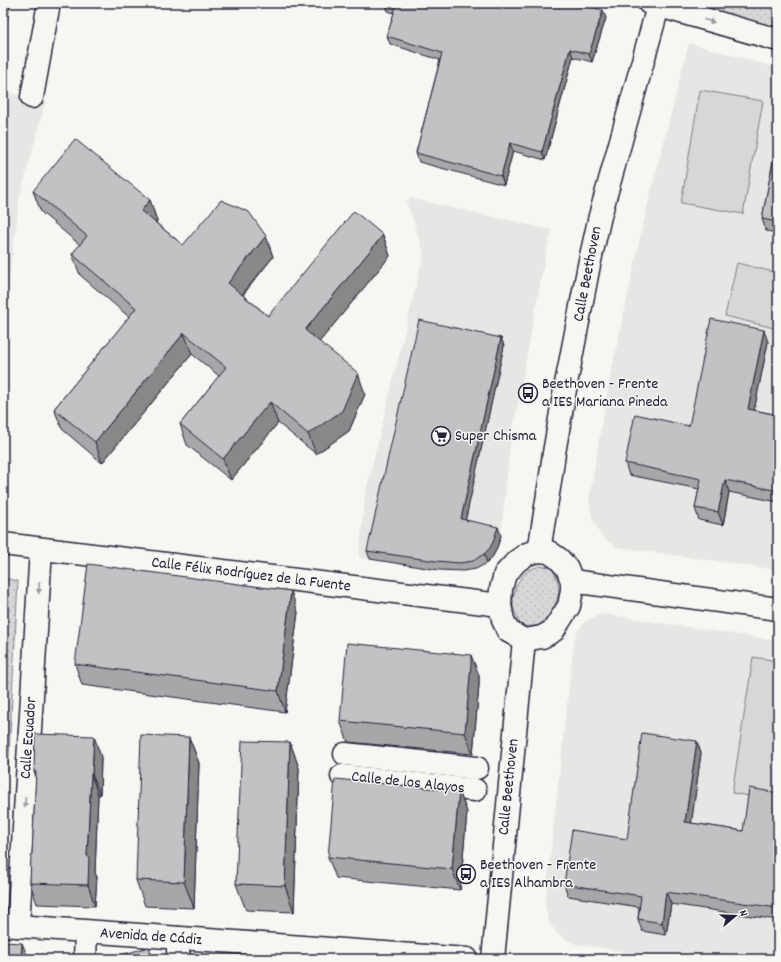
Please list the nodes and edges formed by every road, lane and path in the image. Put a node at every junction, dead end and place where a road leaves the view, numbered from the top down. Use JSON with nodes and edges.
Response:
{"nodes":[{"id":1,"x":49,"y":3,"type":"edge"},
{"id":2,"x":656,"y":4,"type":"edge"},
{"id":3,"x":778,"y":40,"type":"edge"},
{"id":4,"x":32,"y":97,"type":"dead end"},
{"id":5,"x":3,"y":544,"type":"edge"},
{"id":6,"x":41,"y":549,"type":"junction"},
{"id":7,"x":539,"y":551,"type":"junction"},
{"id":8,"x":572,"y":581,"type":"junction"},
{"id":9,"x":500,"y":605,"type":"junction"},
{"id":10,"x":778,"y":609,"type":"edge"},
{"id":11,"x":524,"y":640,"type":"junction"},
{"id":12,"x":345,"y":754,"type":"dead end"},
{"id":13,"x":342,"y":776,"type":"dead end"},
{"id":14,"x":10,"y":926,"type":"edge"},
{"id":15,"x":86,"y":932,"type":"junction"},
{"id":16,"x":178,"y":949,"type":"edge"},
{"id":17,"x":341,"y":954,"type":"edge"},
{"id":18,"x":85,"y":959,"type":"edge"},
{"id":19,"x":467,"y":959,"type":"edge"},
{"id":20,"x":493,"y":959,"type":"edge"}],
"edges":[{"from":1,"to":4,"type":"street"},
{"from":2,"to":3,"type":"street","one_way":true},
{"from":2,"to":7,"type":"street","name":"Calle Beethoven"},
{"from":5,"to":6,"type":"street","name":"Calle Félix Rodríguez de la Fuente"},
{"from":6,"to":9,"type":"street","name":"Calle Félix Rodríguez de la Fuente"},
{"from":6,"to":14,"type":"street","name":"Calle Ecuador","one_way":true},
{"from":7,"to":8,"type":"street"},
{"from":7,"to":9,"type":"street"},
{"from":8,"to":10,"type":"street"},
{"from":8,"to":11,"type":"street"},
{"from":9,"to":11,"type":"street"},
{"from":11,"to":20,"type":"street","name":"Calle Beethoven"},
{"from":12,"to":13,"type":"street","name":"Calle de los Alayos"},
{"from":14,"to":15,"type":"street","name":"Avenida de Cádiz"},
{"from":15,"to":16,"type":"street","name":"Avenida de Cádiz"},
{"from":15,"to":18,"type":"street"},
{"from":16,"to":17,"type":"street","name":"Avenida de Cádiz"},
{"from":17,"to":19,"type":"street","name":"Avenida de Cádiz"}]}
